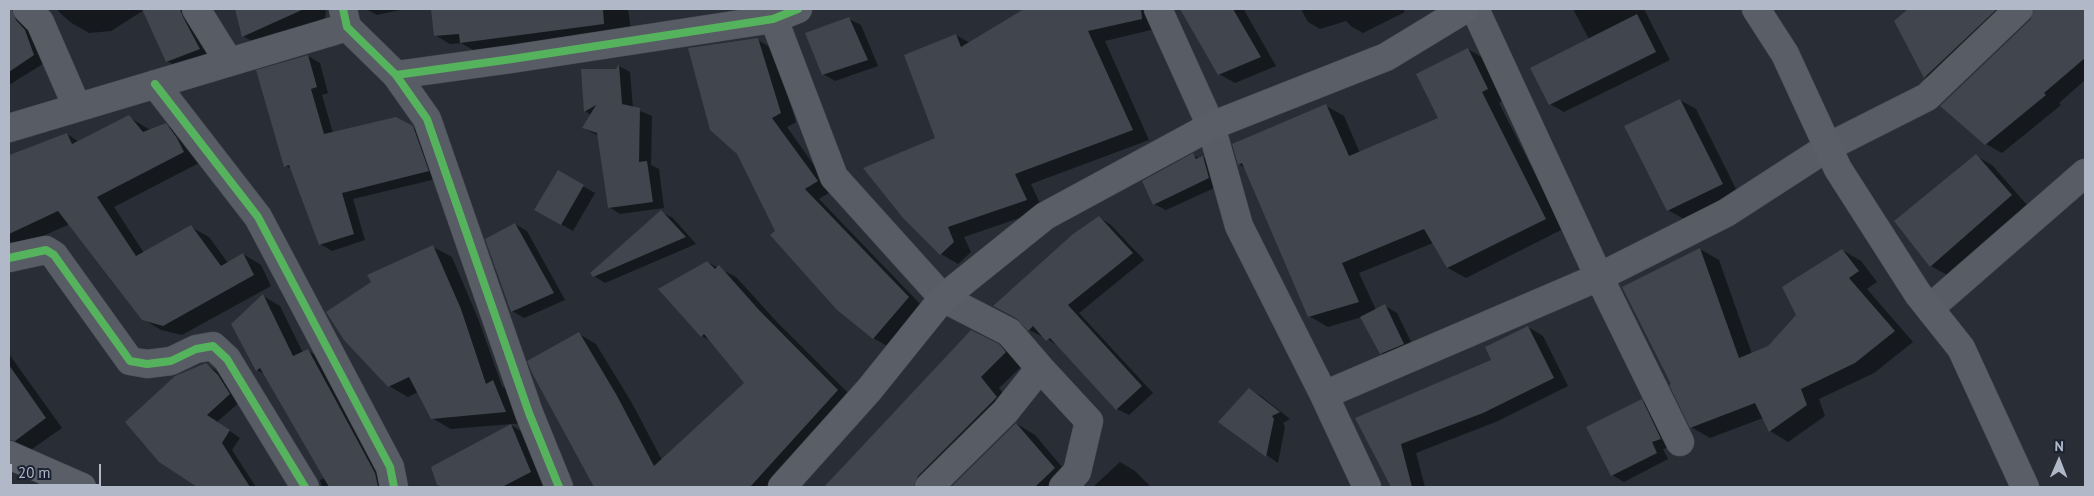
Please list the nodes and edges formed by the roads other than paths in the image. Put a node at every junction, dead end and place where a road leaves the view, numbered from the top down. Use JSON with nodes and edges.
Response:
{"nodes":[{"id":1,"x":28,"y":9,"type":"edge"},
{"id":2,"x":196,"y":9,"type":"edge"},
{"id":3,"x":798,"y":9,"type":"edge"},
{"id":4,"x":1158,"y":9,"type":"edge"},
{"id":5,"x":1465,"y":9,"type":"edge"},
{"id":6,"x":1474,"y":9,"type":"edge"},
{"id":7,"x":1756,"y":9,"type":"edge"},
{"id":8,"x":2019,"y":9,"type":"edge"},
{"id":9,"x":771,"y":14,"type":"edge"},
{"id":10,"x":345,"y":18,"type":"edge"},
{"id":11,"x":229,"y":62,"type":"junction"},
{"id":12,"x":396,"y":75,"type":"junction"},
{"id":13,"x":155,"y":84,"type":"junction"},
{"id":14,"x":78,"y":107,"type":"junction"},
{"id":15,"x":1211,"y":126,"type":"junction"},
{"id":16,"x":9,"y":128,"type":"edge"},
{"id":17,"x":1828,"y":147,"type":"junction"},
{"id":18,"x":2085,"y":174,"type":"edge"},
{"id":19,"x":9,"y":258,"type":"edge"},
{"id":20,"x":1599,"y":277,"type":"junction"},
{"id":21,"x":943,"y":298,"type":"junction"},
{"id":22,"x":1930,"y":308,"type":"junction"},
{"id":23,"x":1040,"y":368,"type":"junction"},
{"id":24,"x":1324,"y":395,"type":"junction"},
{"id":25,"x":1680,"y":442,"type":"dead end"},
{"id":26,"x":9,"y":455,"type":"edge"},
{"id":27,"x":82,"y":487,"type":"edge"},
{"id":28,"x":305,"y":487,"type":"edge"},
{"id":29,"x":394,"y":487,"type":"edge"},
{"id":30,"x":559,"y":487,"type":"edge"},
{"id":31,"x":782,"y":487,"type":"edge"},
{"id":32,"x":928,"y":487,"type":"edge"},
{"id":33,"x":1063,"y":487,"type":"edge"},
{"id":34,"x":1367,"y":487,"type":"edge"},
{"id":35,"x":2025,"y":487,"type":"edge"}],
"edges":[{"from":1,"to":14,"type":"street"},
{"from":2,"to":11,"type":"street"},
{"from":3,"to":9,"type":"street"},
{"from":4,"to":15,"type":"street"},
{"from":5,"to":15,"type":"main road"},
{"from":6,"to":20,"type":"street"},
{"from":7,"to":17,"type":"main road"},
{"from":8,"to":17,"type":"street"},
{"from":9,"to":12,"type":"street"},
{"from":9,"to":21,"type":"street"},
{"from":10,"to":11,"type":"street"},
{"from":10,"to":12,"type":"street"},
{"from":11,"to":13,"type":"street"},
{"from":12,"to":30,"type":"street"},
{"from":13,"to":14,"type":"street"},
{"from":13,"to":29,"type":"street"},
{"from":14,"to":16,"type":"street"},
{"from":15,"to":21,"type":"main road"},
{"from":15,"to":24,"type":"street"},
{"from":17,"to":20,"type":"street"},
{"from":17,"to":22,"type":"main road"},
{"from":18,"to":22,"type":"street"},
{"from":19,"to":28,"type":"street"},
{"from":20,"to":24,"type":"street"},
{"from":20,"to":25,"type":"street"},
{"from":21,"to":23,"type":"street"},
{"from":21,"to":31,"type":"main road"},
{"from":22,"to":35,"type":"main road"},
{"from":23,"to":32,"type":"street"},
{"from":23,"to":33,"type":"street"},
{"from":24,"to":34,"type":"street"},
{"from":26,"to":27,"type":"main road"}]}
